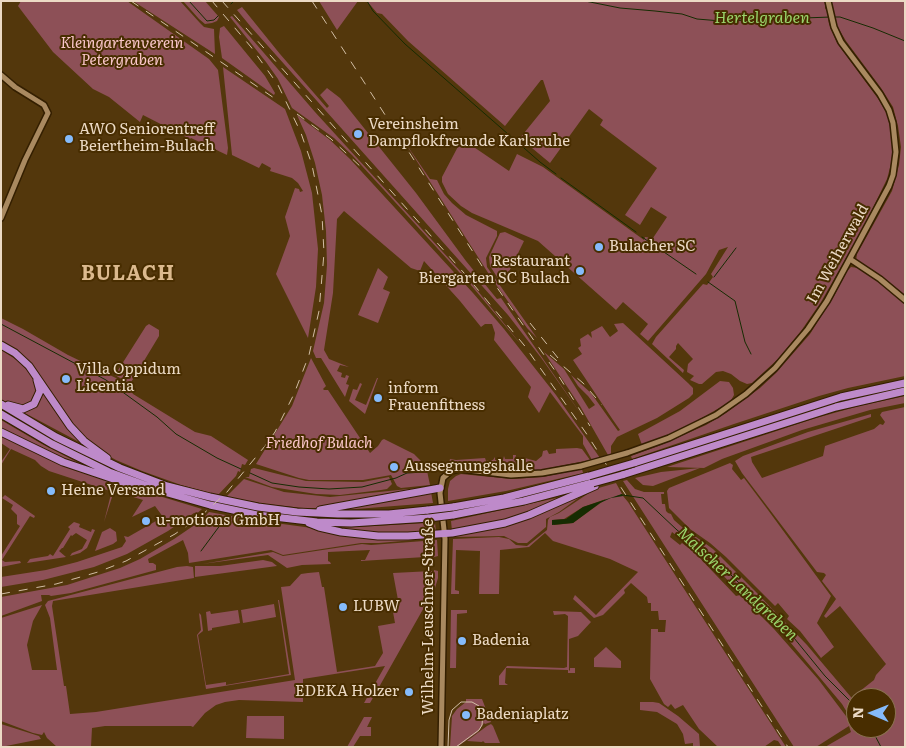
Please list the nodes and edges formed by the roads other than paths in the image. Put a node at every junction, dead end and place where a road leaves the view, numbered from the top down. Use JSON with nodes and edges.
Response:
{"nodes":[{"id":1,"x":828,"y":1,"type":"edge"},
{"id":2,"x":1,"y":75,"type":"edge"},
{"id":3,"x":1,"y":218,"type":"edge"},
{"id":4,"x":850,"y":260,"type":"junction"},
{"id":5,"x":905,"y":300,"type":"edge"},
{"id":6,"x":1,"y":346,"type":"edge"},
{"id":7,"x":905,"y":383,"type":"edge"},
{"id":8,"x":905,"y":391,"type":"edge"},
{"id":9,"x":1,"y":403,"type":"edge"},
{"id":10,"x":1,"y":414,"type":"edge"},
{"id":11,"x":1,"y":432,"type":"edge"},
{"id":12,"x":112,"y":464,"type":"junction"},
{"id":13,"x":592,"y":482,"type":"junction"},
{"id":14,"x":440,"y":488,"type":"junction"},
{"id":15,"x":164,"y":492,"type":"junction"},
{"id":16,"x":305,"y":512,"type":"junction"},
{"id":17,"x":429,"y":514,"type":"junction"},
{"id":18,"x":304,"y":521,"type":"junction"},
{"id":19,"x":445,"y":534,"type":"junction"},
{"id":20,"x":440,"y":747,"type":"edge"}],
"edges":[{"from":1,"to":4,"type":"street","name":"Im Weiherwald"},
{"from":2,"to":3,"type":"street"},
{"from":4,"to":5,"type":"street"},
{"from":4,"to":14,"type":"street","name":"Im Weiherwald","bridge":true},
{"from":6,"to":9,"type":"highway"},
{"from":6,"to":12,"type":"highway"},
{"from":7,"to":13,"type":"highway","bridge":true},
{"from":8,"to":13,"type":"highway","bridge":true},
{"from":9,"to":12,"type":"highway"},
{"from":10,"to":15,"type":"highway"},
{"from":11,"to":15,"type":"highway"},
{"from":12,"to":16,"type":"highway"},
{"from":13,"to":17,"type":"highway","bridge":true},
{"from":13,"to":19,"type":"highway"},
{"from":14,"to":16,"type":"highway"},
{"from":14,"to":19,"type":"street","name":"Wilhelm-Leuschner-Straße"},
{"from":15,"to":18,"type":"highway"},
{"from":16,"to":17,"type":"highway"},
{"from":17,"to":18,"type":"highway"},
{"from":18,"to":19,"type":"highway"},
{"from":19,"to":20,"type":"street","name":"Wilhelm-Leuschner-Straße"}]}
